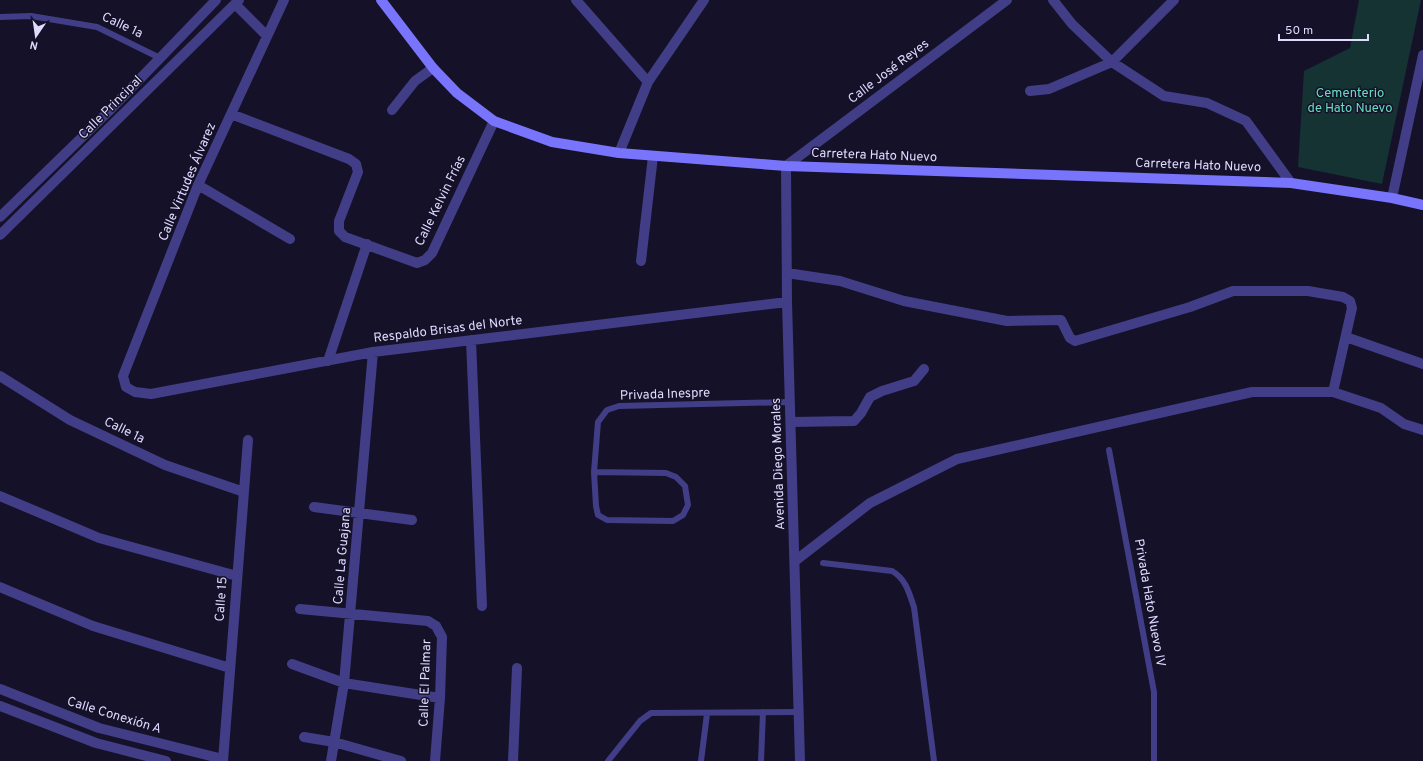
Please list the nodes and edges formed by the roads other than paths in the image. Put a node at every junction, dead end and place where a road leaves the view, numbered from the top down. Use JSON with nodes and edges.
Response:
{"nodes":[{"id":1,"x":216,"y":0,"type":"edge"},
{"id":2,"x":284,"y":0,"type":"edge"},
{"id":3,"x":381,"y":0,"type":"edge"},
{"id":4,"x":576,"y":0,"type":"edge"},
{"id":5,"x":704,"y":0,"type":"edge"},
{"id":6,"x":1007,"y":0,"type":"edge"},
{"id":7,"x":1053,"y":0,"type":"edge"},
{"id":8,"x":1174,"y":0,"type":"edge"},
{"id":9,"x":237,"y":2,"type":"edge"},
{"id":10,"x":0,"y":17,"type":"edge"},
{"id":11,"x":267,"y":36,"type":"junction"},
{"id":12,"x":1423,"y":54,"type":"edge"},
{"id":13,"x":160,"y":58,"type":"junction"},
{"id":14,"x":1112,"y":62,"type":"junction"},
{"id":15,"x":434,"y":68,"type":"junction"},
{"id":16,"x":648,"y":82,"type":"junction"},
{"id":17,"x":1030,"y":92,"type":"dead end"},
{"id":18,"x":392,"y":110,"type":"dead end"},
{"id":19,"x":231,"y":114,"type":"junction"},
{"id":20,"x":494,"y":121,"type":"junction"},
{"id":21,"x":619,"y":153,"type":"junction"},
{"id":22,"x":653,"y":156,"type":"junction"},
{"id":23,"x":786,"y":166,"type":"junction"},
{"id":24,"x":1291,"y":182,"type":"junction"},
{"id":25,"x":198,"y":185,"type":"junction"},
{"id":26,"x":1392,"y":198,"type":"junction"},
{"id":27,"x":1423,"y":205,"type":"edge"},
{"id":28,"x":0,"y":217,"type":"edge"},
{"id":29,"x":0,"y":236,"type":"edge"},
{"id":30,"x":290,"y":239,"type":"dead end"},
{"id":31,"x":367,"y":244,"type":"junction"},
{"id":32,"x":641,"y":261,"type":"dead end"},
{"id":33,"x":787,"y":273,"type":"junction"},
{"id":34,"x":787,"y":302,"type":"junction"},
{"id":35,"x":1346,"y":337,"type":"junction"},
{"id":36,"x":471,"y":340,"type":"junction"},
{"id":37,"x":373,"y":352,"type":"junction"},
{"id":38,"x":328,"y":361,"type":"junction"},
{"id":39,"x":1423,"y":364,"type":"edge"},
{"id":40,"x":924,"y":369,"type":"dead end"},
{"id":41,"x":0,"y":376,"type":"edge"},
{"id":42,"x":123,"y":376,"type":"joint"},
{"id":43,"x":1333,"y":392,"type":"junction"},
{"id":44,"x":790,"y":402,"type":"junction"},
{"id":45,"x":791,"y":422,"type":"junction"},
{"id":46,"x":1423,"y":430,"type":"edge"},
{"id":47,"x":248,"y":440,"type":"dead end"},
{"id":48,"x":1110,"y":450,"type":"dead end"},
{"id":49,"x":594,"y":472,"type":"junction"},
{"id":50,"x":244,"y":492,"type":"junction"},
{"id":51,"x":0,"y":496,"type":"edge"},
{"id":52,"x":314,"y":507,"type":"dead end"},
{"id":53,"x":360,"y":514,"type":"junction"},
{"id":54,"x":412,"y":520,"type":"dead end"},
{"id":55,"x":795,"y":561,"type":"junction"},
{"id":56,"x":823,"y":563,"type":"dead end"},
{"id":57,"x":237,"y":576,"type":"junction"},
{"id":58,"x":0,"y":587,"type":"edge"},
{"id":59,"x":482,"y":606,"type":"dead end"},
{"id":60,"x":300,"y":609,"type":"dead end"},
{"id":61,"x":351,"y":613,"type":"junction"},
{"id":62,"x":292,"y":664,"type":"dead end"},
{"id":63,"x":230,"y":668,"type":"junction"},
{"id":64,"x":517,"y":668,"type":"dead end"},
{"id":65,"x":344,"y":684,"type":"junction"},
{"id":66,"x":0,"y":690,"type":"edge"},
{"id":67,"x":440,"y":698,"type":"junction"},
{"id":68,"x":0,"y":706,"type":"edge"},
{"id":69,"x":763,"y":712,"type":"junction"},
{"id":70,"x":799,"y":712,"type":"junction"},
{"id":71,"x":708,"y":714,"type":"junction"},
{"id":72,"x":99,"y":728,"type":"junction"},
{"id":73,"x":304,"y":737,"type":"dead end"},
{"id":74,"x":334,"y":742,"type":"junction"},
{"id":75,"x":96,"y":743,"type":"junction"},
{"id":76,"x":223,"y":760,"type":"edge"},
{"id":77,"x":166,"y":761,"type":"edge"},
{"id":78,"x":331,"y":761,"type":"edge"},
{"id":79,"x":401,"y":761,"type":"edge"},
{"id":80,"x":435,"y":761,"type":"edge"},
{"id":81,"x":513,"y":761,"type":"edge"},
{"id":82,"x":608,"y":761,"type":"edge"},
{"id":83,"x":701,"y":761,"type":"edge"},
{"id":84,"x":761,"y":761,"type":"edge"},
{"id":85,"x":800,"y":761,"type":"edge"},
{"id":86,"x":934,"y":761,"type":"edge"},
{"id":87,"x":1154,"y":761,"type":"edge"}],
"edges":[{"from":1,"to":13,"type":"street","name":"Calle Principal"},
{"from":2,"to":11,"type":"street","name":"Calle Virtudes Álvarez"},
{"from":3,"to":15,"type":"main road","name":"Carretera Hato Nuevo"},
{"from":4,"to":16,"type":"street"},
{"from":5,"to":16,"type":"street"},
{"from":6,"to":23,"type":"street","name":"Calle José Reyes"},
{"from":7,"to":14,"type":"street"},
{"from":8,"to":14,"type":"street"},
{"from":9,"to":11,"type":"street"},
{"from":9,"to":29,"type":"street","name":"Calle Principal"},
{"from":10,"to":13,"type":"lane","name":"Calle 1a"},
{"from":11,"to":19,"type":"street","name":"Calle Virtudes Álvarez"},
{"from":12,"to":26,"type":"street"},
{"from":13,"to":28,"type":"street","name":"Calle Principal"},
{"from":14,"to":17,"type":"street"},
{"from":14,"to":24,"type":"street"},
{"from":15,"to":18,"type":"street"},
{"from":15,"to":20,"type":"main road","name":"Carretera Hato Nuevo"},
{"from":16,"to":21,"type":"street"},
{"from":19,"to":25,"type":"street","name":"Calle Virtudes Álvarez"},
{"from":19,"to":31,"type":"street","name":"Calle Kelvin Frías"},
{"from":20,"to":21,"type":"main road","name":"Carretera Hato Nuevo"},
{"from":20,"to":31,"type":"street","name":"Calle Kelvin Frías"},
{"from":21,"to":22,"type":"main road","name":"Carretera Hato Nuevo"},
{"from":22,"to":23,"type":"main road","name":"Carretera Hato Nuevo"},
{"from":22,"to":32,"type":"street"},
{"from":23,"to":24,"type":"main road","name":"Carretera Hato Nuevo"},
{"from":23,"to":33,"type":"street","name":"Avenida Diego Morales"},
{"from":24,"to":26,"type":"main road","name":"Carretera Hato Nuevo"},
{"from":25,"to":30,"type":"street"},
{"from":25,"to":42,"type":"street","name":"Calle Virtudes Álvarez"},
{"from":26,"to":27,"type":"main road","name":"Carretera Hato Nuevo"},
{"from":31,"to":38,"type":"street"},
{"from":33,"to":34,"type":"street","name":"Avenida Diego Morales"},
{"from":33,"to":35,"type":"street"},
{"from":34,"to":36,"type":"street","name":"Respaldo Brisas del Norte"},
{"from":34,"to":44,"type":"street","name":"Avenida Diego Morales"},
{"from":35,"to":39,"type":"street"},
{"from":35,"to":43,"type":"street"},
{"from":36,"to":37,"type":"street","name":"Respaldo Brisas del Norte"},
{"from":36,"to":59,"type":"street"},
{"from":37,"to":38,"type":"street","name":"Respaldo Brisas del Norte"},
{"from":37,"to":53,"type":"street","name":"Calle La Guajana"},
{"from":38,"to":42,"type":"street","name":"Respaldo Brisas del Norte"},
{"from":40,"to":45,"type":"street"},
{"from":41,"to":50,"type":"street","name":"Calle 1a"},
{"from":43,"to":46,"type":"street"},
{"from":43,"to":55,"type":"street"},
{"from":44,"to":45,"type":"street","name":"Avenida Diego Morales"},
{"from":44,"to":49,"type":"lane","name":"Privada Inespre"},
{"from":45,"to":55,"type":"street","name":"Avenida Diego Morales"},
{"from":47,"to":50,"type":"street","name":"Calle 15"},
{"from":48,"to":87,"type":"lane","name":"Privada Hato Nuevo IV"},
{"from":49,"to":49,"type":"lane","name":"Privada Inespre"},
{"from":50,"to":57,"type":"street","name":"Calle 15"},
{"from":51,"to":57,"type":"street"},
{"from":52,"to":53,"type":"street"},
{"from":53,"to":54,"type":"street"},
{"from":53,"to":61,"type":"street","name":"Calle La Guajana"},
{"from":55,"to":70,"type":"street","name":"Avenida Diego Morales"},
{"from":56,"to":86,"type":"lane"},
{"from":57,"to":63,"type":"street","name":"Calle 15"},
{"from":58,"to":63,"type":"street"},
{"from":60,"to":61,"type":"street","name":"Calle El Palmar"},
{"from":61,"to":65,"type":"street","name":"Calle La Guajana"},
{"from":61,"to":67,"type":"street","name":"Calle El Palmar"},
{"from":62,"to":65,"type":"street"},
{"from":63,"to":76,"type":"street","name":"Calle 15"},
{"from":64,"to":81,"type":"street"},
{"from":65,"to":67,"type":"street"},
{"from":65,"to":74,"type":"street","name":"Calle La Guajana"},
{"from":66,"to":72,"type":"street","name":"Calle Conexión A"},
{"from":67,"to":80,"type":"street","name":"Calle El Palmar"},
{"from":68,"to":75,"type":"street"},
{"from":69,"to":70,"type":"lane"},
{"from":69,"to":71,"type":"lane"},
{"from":69,"to":84,"type":"lane"},
{"from":70,"to":85,"type":"street","name":"Avenida Diego Morales"},
{"from":71,"to":82,"type":"lane"},
{"from":71,"to":83,"type":"lane"},
{"from":72,"to":75,"type":"street"},
{"from":72,"to":76,"type":"street","name":"Calle Conexión A"},
{"from":73,"to":74,"type":"street"},
{"from":74,"to":78,"type":"street","name":"Calle La Guajana"},
{"from":74,"to":79,"type":"street"},
{"from":75,"to":77,"type":"street"}]}
